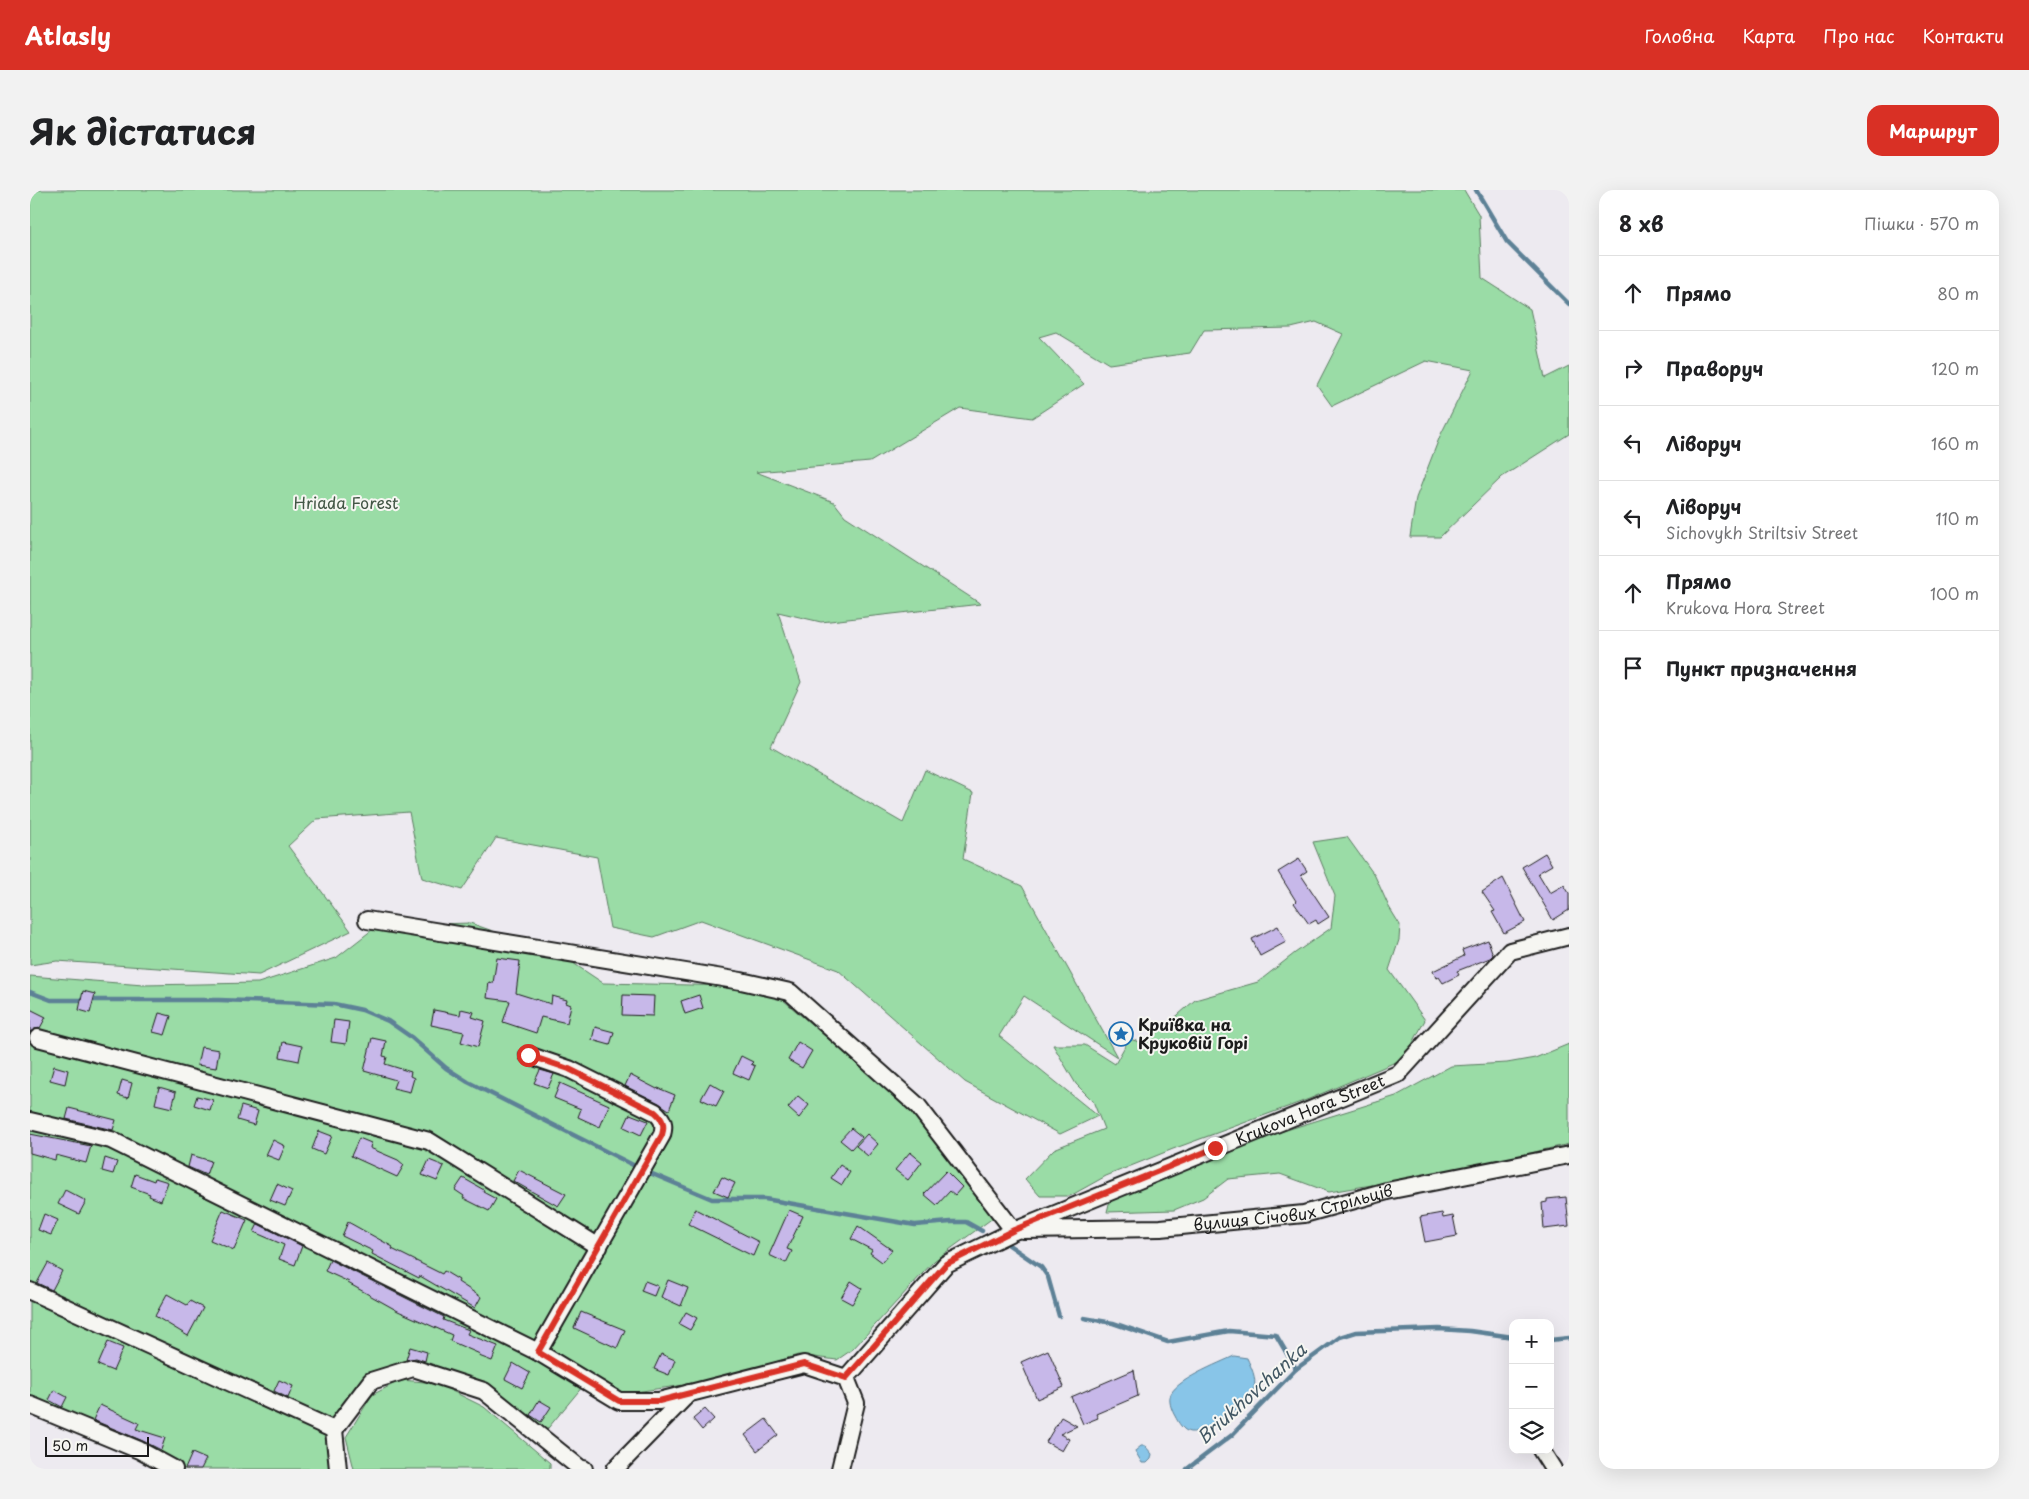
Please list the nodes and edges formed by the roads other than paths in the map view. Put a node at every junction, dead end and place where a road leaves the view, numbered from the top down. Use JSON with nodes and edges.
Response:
{"nodes":[{"id":1,"x":367,"y":920,"type":"dead end"},
{"id":2,"x":1569,"y":936,"type":"edge"},
{"id":3,"x":38,"y":1038,"type":"dead end"},
{"id":4,"x":528,"y":1055,"type":"dead end"},
{"id":5,"x":30,"y":1120,"type":"edge"},
{"id":6,"x":1569,"y":1154,"type":"edge"},
{"id":7,"x":1014,"y":1230,"type":"junction"},
{"id":8,"x":598,"y":1247,"type":"junction"},
{"id":9,"x":30,"y":1291,"type":"edge"},
{"id":10,"x":538,"y":1352,"type":"junction"},
{"id":11,"x":846,"y":1378,"type":"junction"},
{"id":12,"x":689,"y":1393,"type":"junction"},
{"id":13,"x":30,"y":1405,"type":"edge"},
{"id":14,"x":334,"y":1430,"type":"junction"},
{"id":15,"x":1544,"y":1454,"type":"edge"},
{"id":16,"x":174,"y":1469,"type":"edge"},
{"id":17,"x":338,"y":1469,"type":"edge"},
{"id":18,"x":584,"y":1469,"type":"edge"},
{"id":19,"x":615,"y":1469,"type":"edge"},
{"id":20,"x":840,"y":1469,"type":"edge"},
{"id":21,"x":1553,"y":1469,"type":"edge"}],
"edges":[{"from":1,"to":7,"type":"street"},
{"from":2,"to":7,"type":"street","name":"Krukova Hora Street"},
{"from":3,"to":8,"type":"street"},
{"from":4,"to":8,"type":"street"},
{"from":5,"to":10,"type":"street"},
{"from":6,"to":7,"type":"street","name":"вулиця Січових Стрільців"},
{"from":7,"to":11,"type":"street","name":"Krukova Hora Street"},
{"from":8,"to":10,"type":"street"},
{"from":9,"to":14,"type":"street"},
{"from":10,"to":12,"type":"street"},
{"from":11,"to":12,"type":"street"},
{"from":11,"to":20,"type":"street"},
{"from":12,"to":19,"type":"street"},
{"from":13,"to":16,"type":"street"},
{"from":14,"to":17,"type":"street"},
{"from":14,"to":18,"type":"street"},
{"from":15,"to":21,"type":"street"}]}
